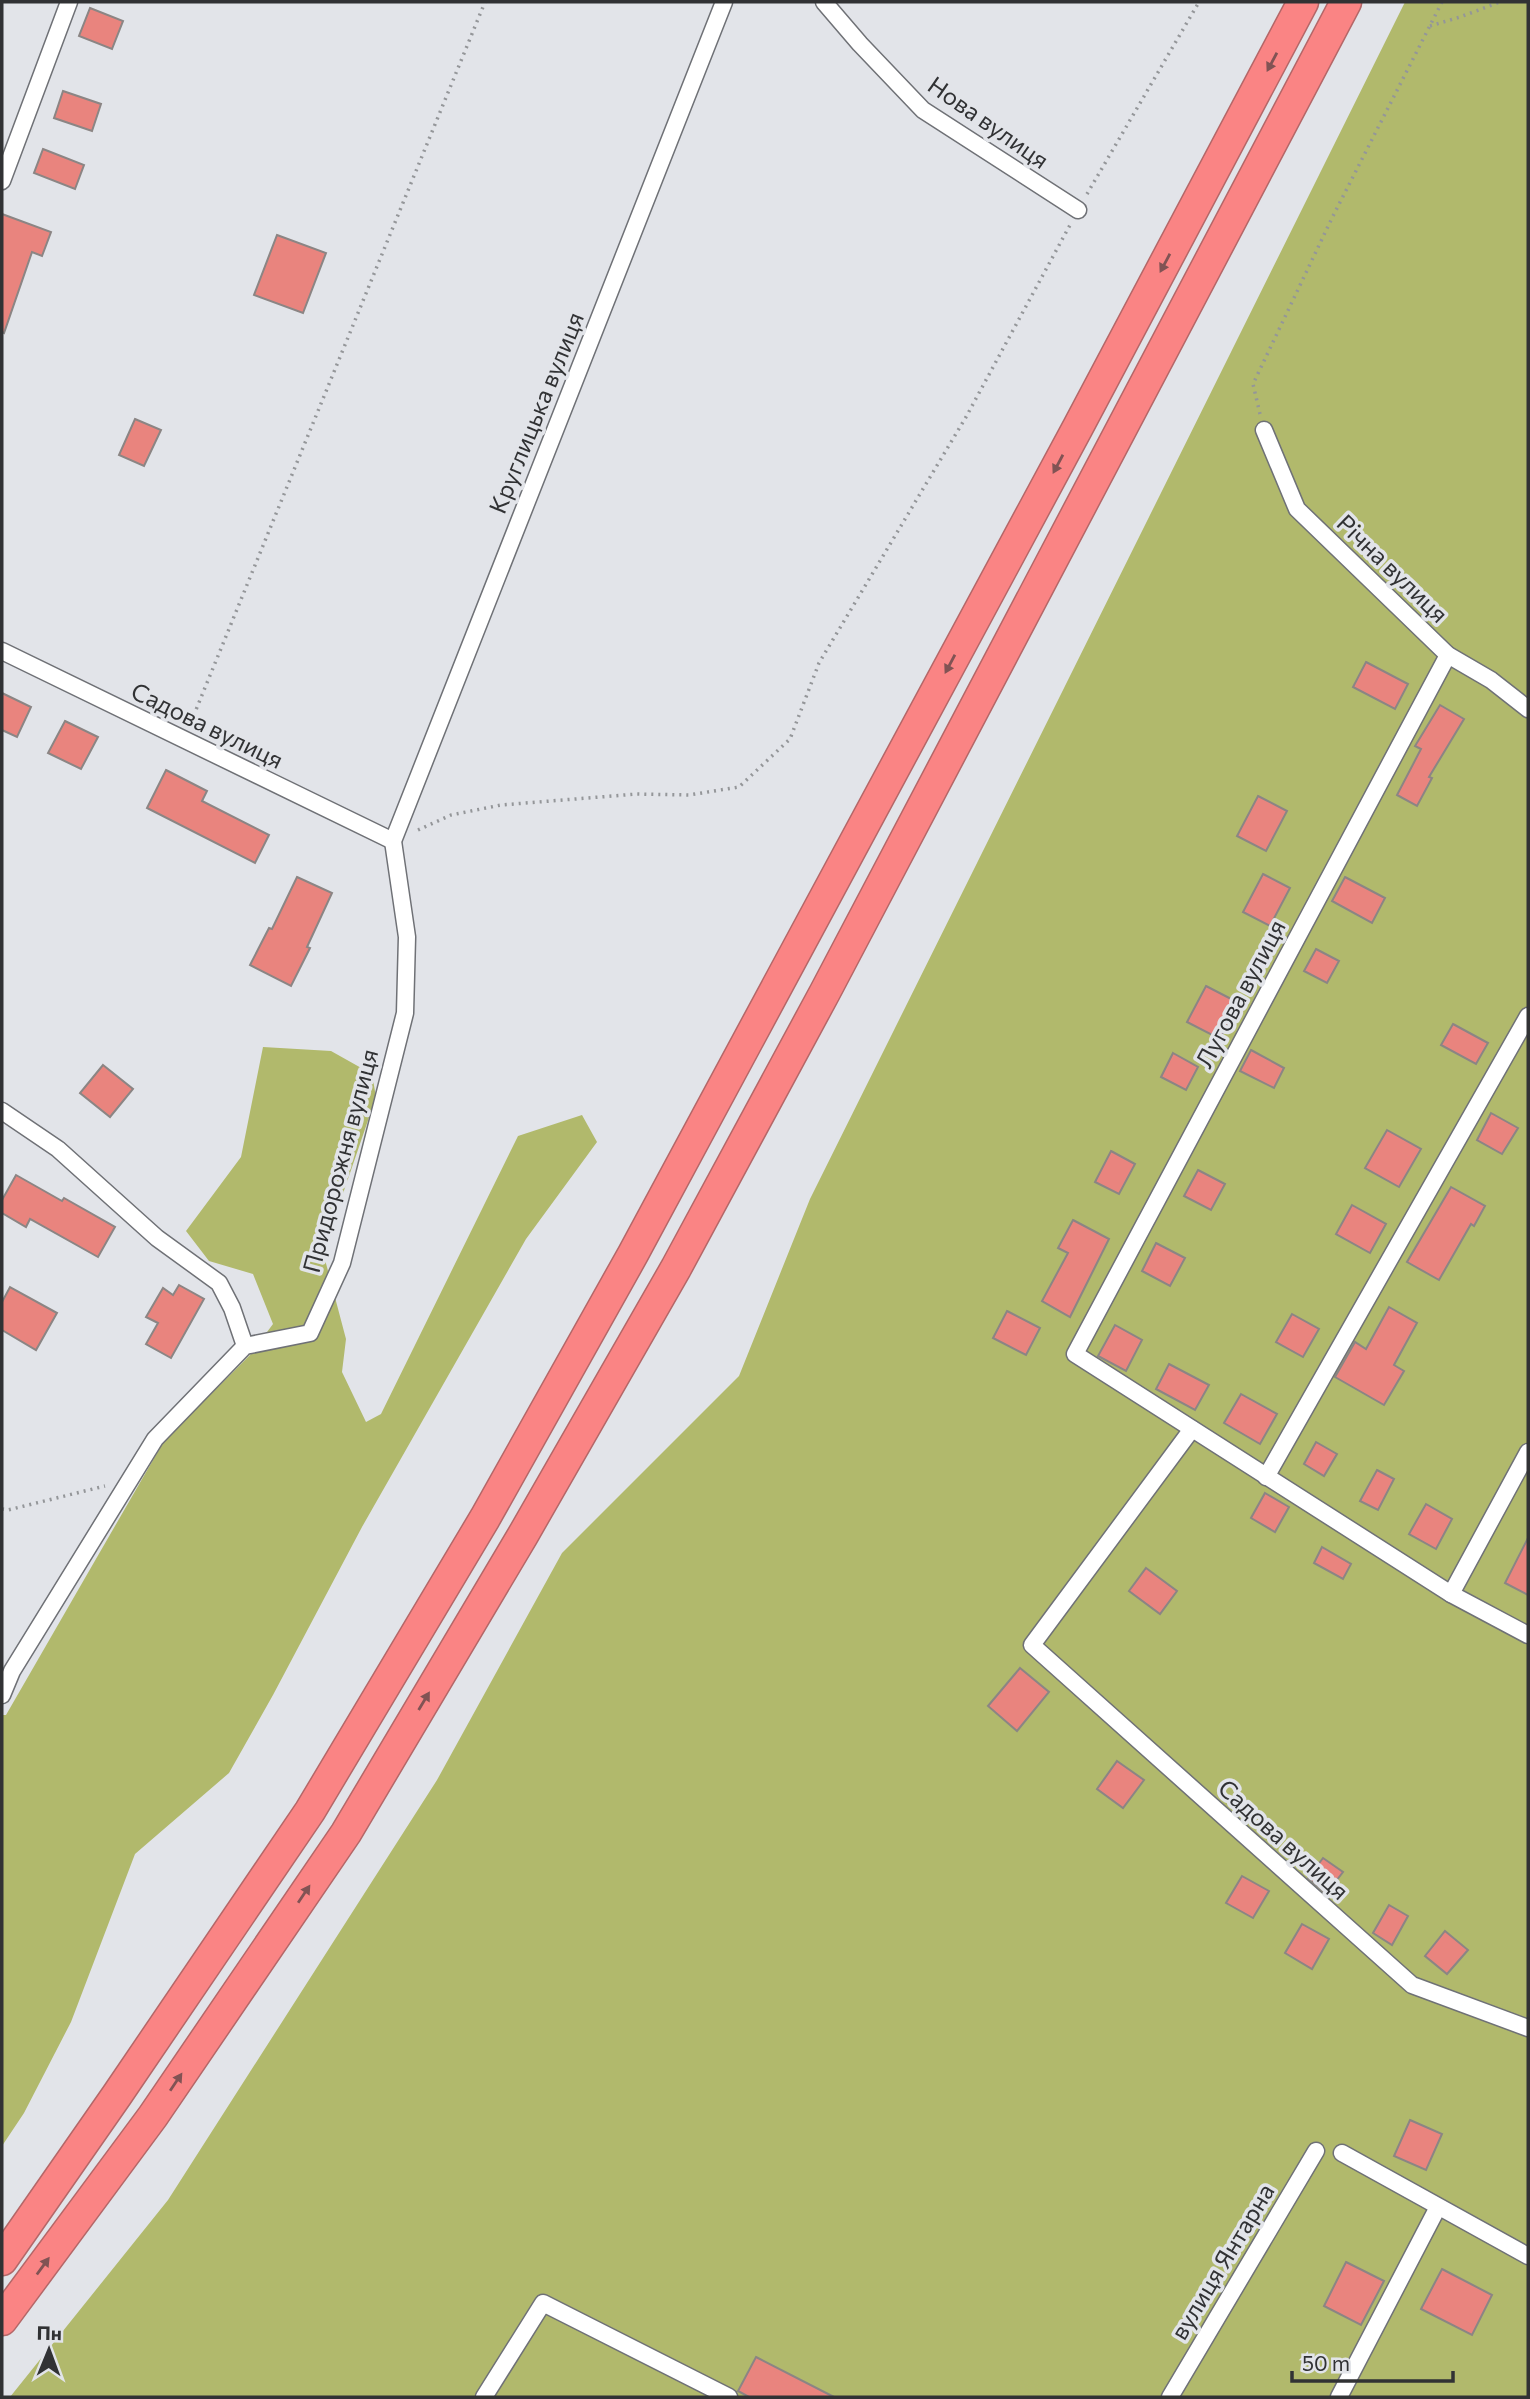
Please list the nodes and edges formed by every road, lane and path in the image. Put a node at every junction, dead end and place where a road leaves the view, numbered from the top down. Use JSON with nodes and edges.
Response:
{"nodes":[{"id":1,"x":69,"y":2,"type":"edge"},
{"id":2,"x":485,"y":2,"type":"edge"},
{"id":3,"x":724,"y":2,"type":"edge"},
{"id":4,"x":824,"y":2,"type":"edge"},
{"id":5,"x":1199,"y":2,"type":"edge"},
{"id":6,"x":1303,"y":2,"type":"edge"},
{"id":7,"x":1346,"y":2,"type":"edge"},
{"id":8,"x":1442,"y":2,"type":"edge"},
{"id":9,"x":1500,"y":2,"type":"edge"},
{"id":10,"x":1430,"y":26,"type":"junction"},
{"id":11,"x":2,"y":181,"type":"edge"},
{"id":12,"x":1078,"y":210,"type":"junction"},
{"id":13,"x":1264,"y":430,"type":"joint"},
{"id":14,"x":2,"y":651,"type":"edge"},
{"id":15,"x":1448,"y":655,"type":"junction"},
{"id":16,"x":1528,"y":709,"type":"edge"},
{"id":17,"x":184,"y":741,"type":"junction"},
{"id":18,"x":393,"y":841,"type":"junction"},
{"id":19,"x":1528,"y":1016,"type":"edge"},
{"id":20,"x":2,"y":1111,"type":"edge"},
{"id":21,"x":245,"y":1346,"type":"junction"},
{"id":22,"x":1192,"y":1429,"type":"junction"},
{"id":23,"x":1528,"y":1452,"type":"edge"},
{"id":24,"x":1266,"y":1476,"type":"junction"},
{"id":25,"x":130,"y":1480,"type":"junction"},
{"id":26,"x":2,"y":1509,"type":"edge"},
{"id":27,"x":1451,"y":1594,"type":"junction"},
{"id":28,"x":1528,"y":1635,"type":"edge"},
{"id":29,"x":2,"y":1695,"type":"edge"},
{"id":30,"x":1528,"y":2028,"type":"edge"},
{"id":31,"x":1316,"y":2151,"type":"dead end"},
{"id":32,"x":1342,"y":2152,"type":"dead end"},
{"id":33,"x":1438,"y":2207,"type":"junction"},
{"id":34,"x":1528,"y":2256,"type":"edge"},
{"id":35,"x":2,"y":2260,"type":"edge"},
{"id":36,"x":2,"y":2320,"type":"edge"},
{"id":37,"x":484,"y":2397,"type":"edge"},
{"id":38,"x":729,"y":2397,"type":"edge"},
{"id":39,"x":1170,"y":2397,"type":"edge"},
{"id":40,"x":1339,"y":2397,"type":"edge"}],
"edges":[{"from":1,"to":11,"type":"street"},
{"from":2,"to":17,"type":"path"},
{"from":3,"to":18,"type":"street","name":"Круглицька вулиця"},
{"from":4,"to":12,"type":"street","name":"Нова вулиця"},
{"from":5,"to":12,"type":"path"},
{"from":6,"to":35,"type":"highway","one_way":true},
{"from":36,"to":7,"type":"highway","one_way":true},
{"from":8,"to":10,"type":"path"},
{"from":9,"to":10,"type":"path"},
{"from":10,"to":13,"type":"path"},
{"from":12,"to":18,"type":"path"},
{"from":13,"to":15,"type":"street","name":"Річна вулиця"},
{"from":14,"to":17,"type":"street","name":"Садова вулиця"},
{"from":15,"to":16,"type":"street","name":"Річна вулиця"},
{"from":15,"to":22,"type":"street","name":"Лугова вулиця"},
{"from":17,"to":18,"type":"street","name":"Садова вулиця"},
{"from":18,"to":21,"type":"street","name":"Придорожня вулиця"},
{"from":19,"to":24,"type":"street"},
{"from":20,"to":21,"type":"street"},
{"from":21,"to":25,"type":"street"},
{"from":22,"to":24,"type":"street"},
{"from":22,"to":30,"type":"street","name":"Садова вулиця"},
{"from":23,"to":27,"type":"street"},
{"from":24,"to":27,"type":"street"},
{"from":25,"to":26,"type":"path"},
{"from":25,"to":29,"type":"street"},
{"from":27,"to":28,"type":"street"},
{"from":31,"to":39,"type":"street","name":"вулиця Янтарна"},
{"from":32,"to":33,"type":"street"},
{"from":33,"to":34,"type":"street"},
{"from":33,"to":40,"type":"street"},
{"from":37,"to":38,"type":"street"}]}
